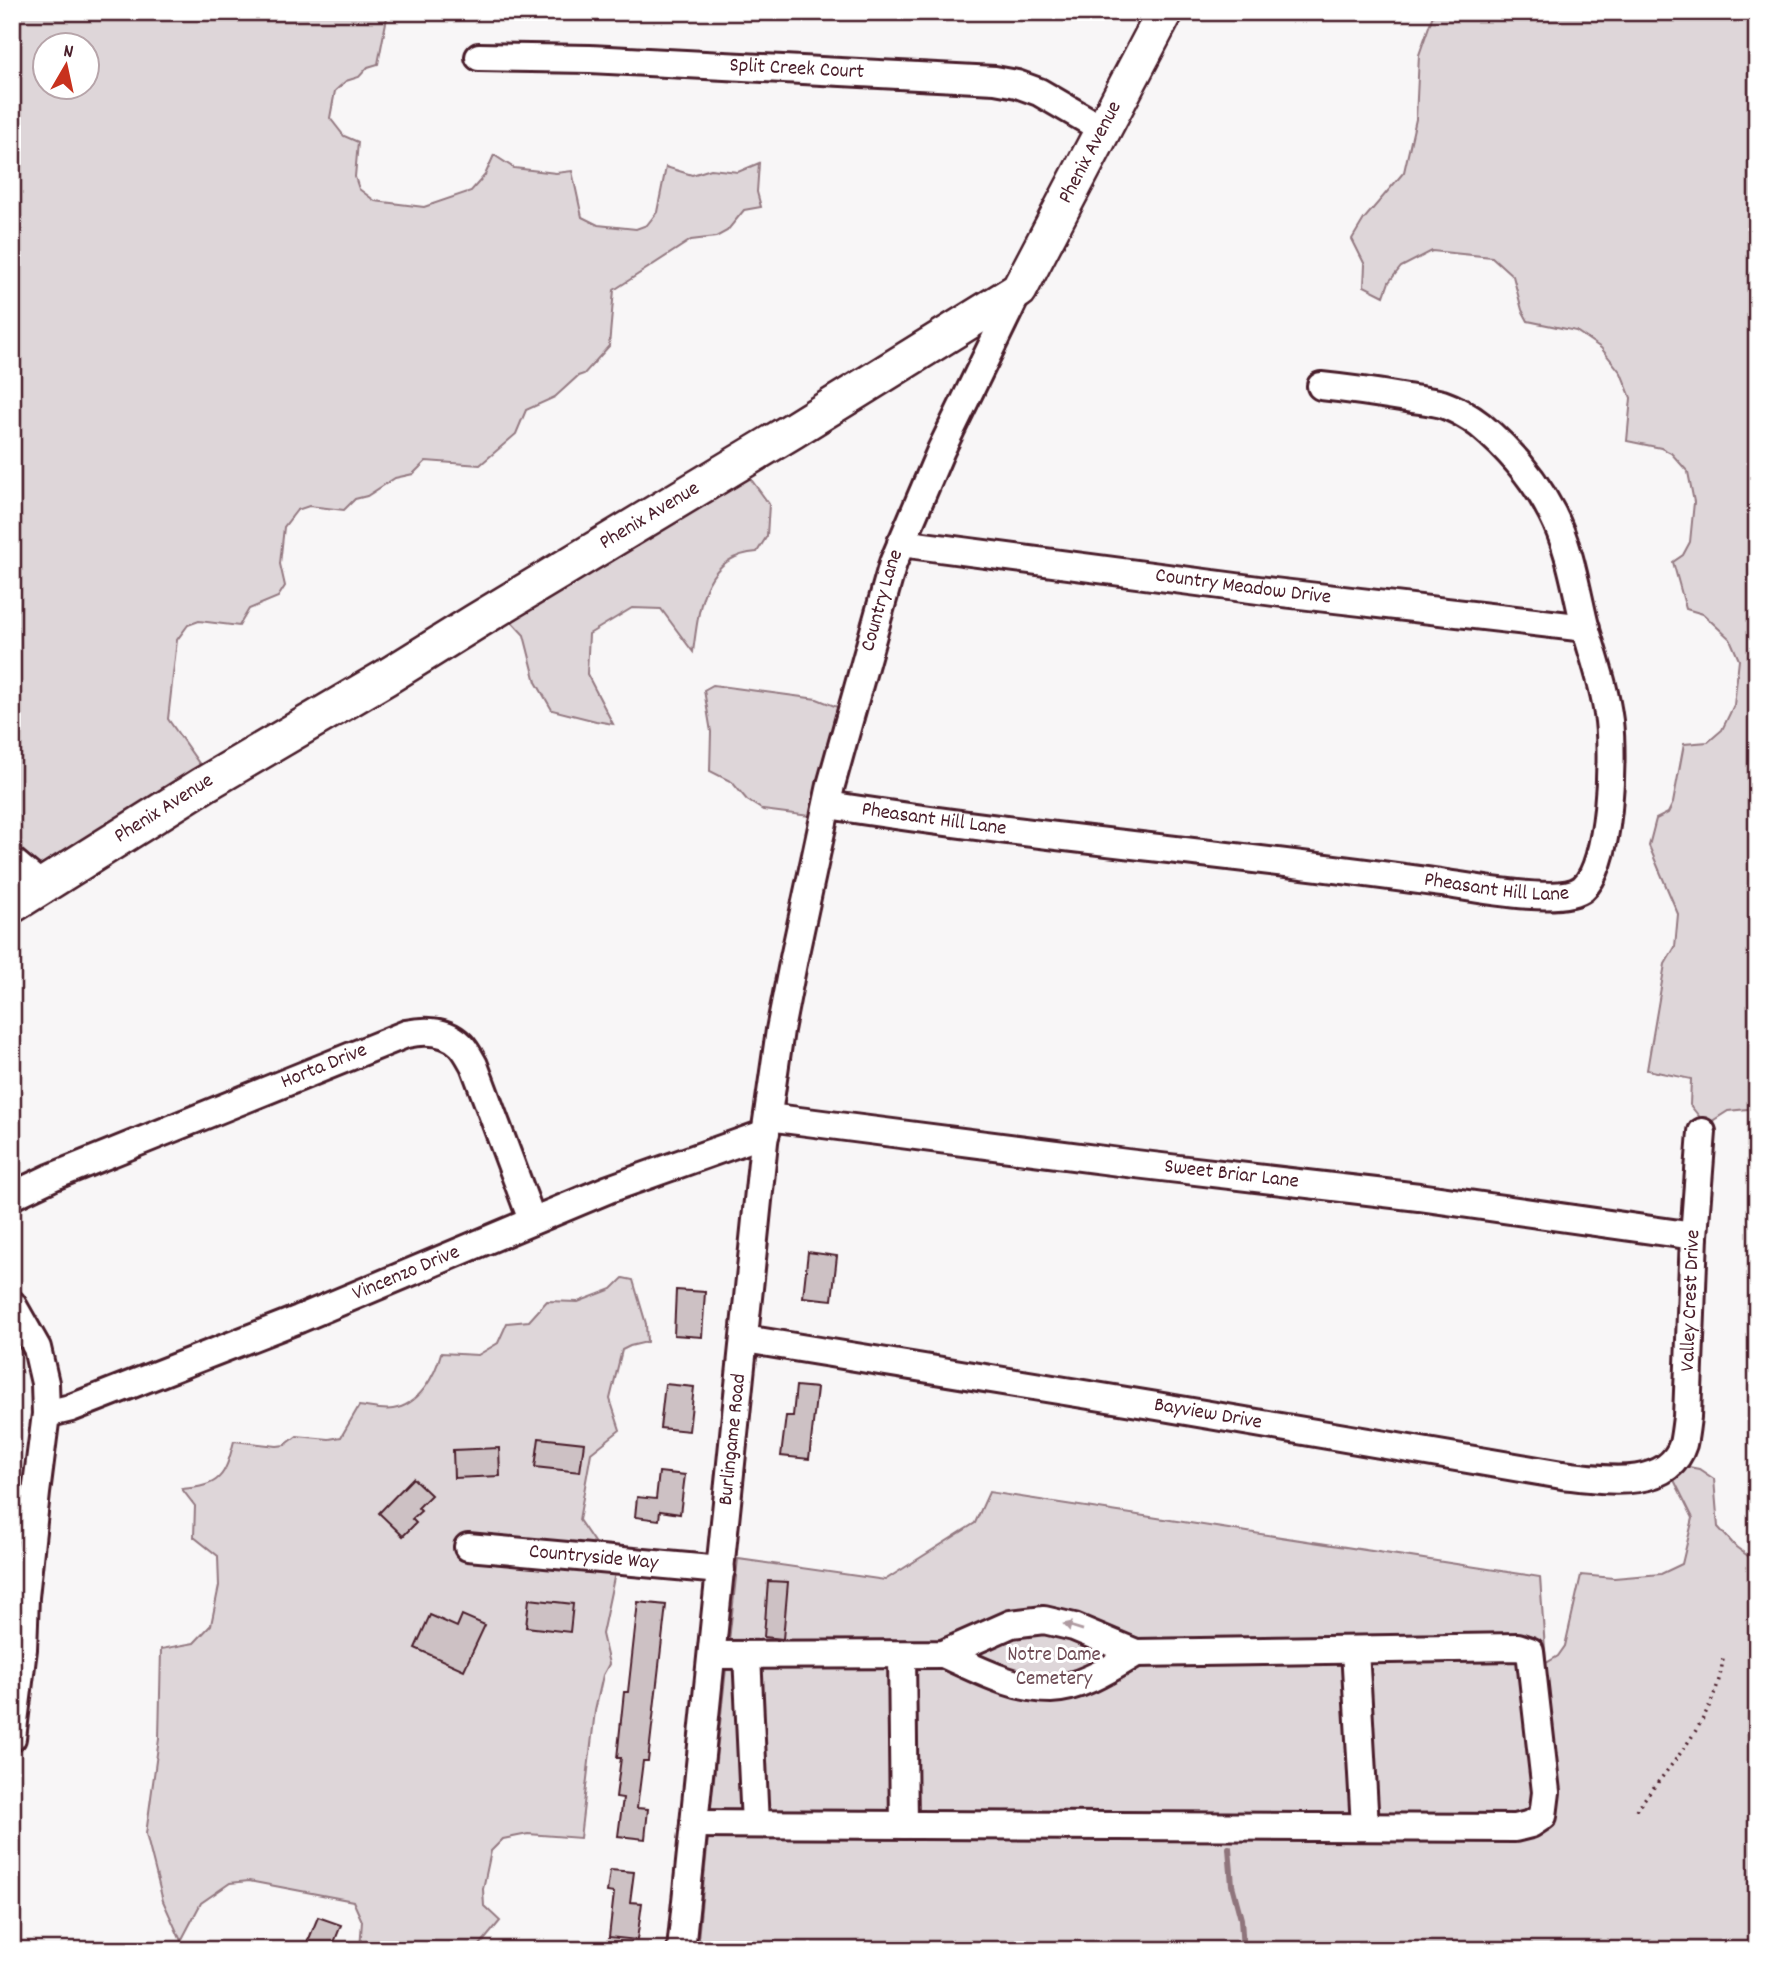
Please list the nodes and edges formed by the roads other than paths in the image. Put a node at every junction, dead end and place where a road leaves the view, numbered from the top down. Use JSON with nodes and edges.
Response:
{"nodes":[{"id":1,"x":1165,"y":12,"type":"edge"},
{"id":2,"x":479,"y":57,"type":"dead end"},
{"id":3,"x":1104,"y":130,"type":"junction"},
{"id":4,"x":1019,"y":290,"type":"junction"},
{"id":5,"x":1321,"y":386,"type":"dead end"},
{"id":6,"x":901,"y":543,"type":"junction"},
{"id":7,"x":1586,"y":628,"type":"junction"},
{"id":8,"x":828,"y":805,"type":"junction"},
{"id":9,"x":12,"y":861,"type":"edge"},
{"id":10,"x":41,"y":886,"type":"junction"},
{"id":11,"x":12,"y":905,"type":"edge"},
{"id":12,"x":800,"y":931,"type":"joint"},
{"id":13,"x":767,"y":1125,"type":"junction"},
{"id":14,"x":1702,"y":1132,"type":"dead end"},
{"id":15,"x":12,"y":1196,"type":"edge"},
{"id":16,"x":532,"y":1220,"type":"junction"},
{"id":17,"x":1694,"y":1236,"type":"junction"},
{"id":18,"x":12,"y":1304,"type":"edge"},
{"id":19,"x":745,"y":1339,"type":"junction"},
{"id":20,"x":46,"y":1414,"type":"junction"},
{"id":21,"x":1668,"y":1465,"type":"joint"},
{"id":22,"x":468,"y":1547,"type":"dead end"},
{"id":23,"x":721,"y":1570,"type":"junction"},
{"id":24,"x":19,"y":1595,"type":"edge"},
{"id":25,"x":1355,"y":1650,"type":"junction"},
{"id":26,"x":1136,"y":1653,"type":"junction"},
{"id":27,"x":943,"y":1654,"type":"junction"},
{"id":28,"x":712,"y":1655,"type":"junction"},
{"id":29,"x":747,"y":1655,"type":"junction"},
{"id":30,"x":902,"y":1655,"type":"junction"},
{"id":31,"x":12,"y":1738,"type":"edge"},
{"id":32,"x":694,"y":1824,"type":"junction"},
{"id":33,"x":755,"y":1824,"type":"junction"},
{"id":34,"x":904,"y":1825,"type":"junction"},
{"id":35,"x":1365,"y":1827,"type":"junction"},
{"id":36,"x":681,"y":1950,"type":"edge"}],
"edges":[{"from":1,"to":3,"type":"main road","name":"Phenix Avenue"},
{"from":2,"to":3,"type":"street","name":"Split Creek Court"},
{"from":3,"to":4,"type":"main road","name":"Phenix Avenue"},
{"from":4,"to":6,"type":"street","name":"Country Lane"},
{"from":4,"to":10,"type":"main road","name":"Phenix Avenue"},
{"from":5,"to":7,"type":"street","name":"Pheasant Hill Lane"},
{"from":6,"to":7,"type":"street","name":"Country Meadow Drive"},
{"from":6,"to":8,"type":"street","name":"Country Lane"},
{"from":7,"to":8,"type":"street","name":"Pheasant Hill Lane"},
{"from":8,"to":12,"type":"street","name":"Country Lane"},
{"from":9,"to":10,"type":"street"},
{"from":10,"to":11,"type":"main road","name":"Phenix Avenue"},
{"from":12,"to":13,"type":"street","name":"Burlingame Road"},
{"from":13,"to":16,"type":"street","name":"Vincenzo Drive"},
{"from":13,"to":17,"type":"street","name":"Sweet Briar Lane"},
{"from":13,"to":19,"type":"street","name":"Burlingame Road"},
{"from":14,"to":17,"type":"street","name":"Valley Crest Drive"},
{"from":15,"to":16,"type":"street","name":"Horta Drive"},
{"from":16,"to":20,"type":"street","name":"Vincenzo Drive"},
{"from":17,"to":21,"type":"street","name":"Valley Crest Drive"},
{"from":18,"to":20,"type":"street"},
{"from":19,"to":21,"type":"street","name":"Bayview Drive"},
{"from":19,"to":23,"type":"street","name":"Burlingame Road"},
{"from":20,"to":24,"type":"street"},
{"from":22,"to":23,"type":"street","name":"Countryside Way"},
{"from":23,"to":28,"type":"street","name":"Burlingame Road"},
{"from":24,"to":31,"type":"street"},
{"from":25,"to":26,"type":"street"},
{"from":25,"to":35,"type":"street"},
{"from":25,"to":35,"type":"street"},
{"from":26,"to":27,"type":"street","one_way":true},
{"from":26,"to":27,"type":"street"},
{"from":27,"to":30,"type":"street"},
{"from":28,"to":29,"type":"street"},
{"from":28,"to":32,"type":"street","name":"Burlingame Road"},
{"from":29,"to":30,"type":"street"},
{"from":29,"to":33,"type":"street"},
{"from":30,"to":34,"type":"street"},
{"from":32,"to":33,"type":"street"},
{"from":32,"to":36,"type":"street","name":"Burlingame Road"},
{"from":33,"to":34,"type":"street"},
{"from":34,"to":35,"type":"street"}]}
